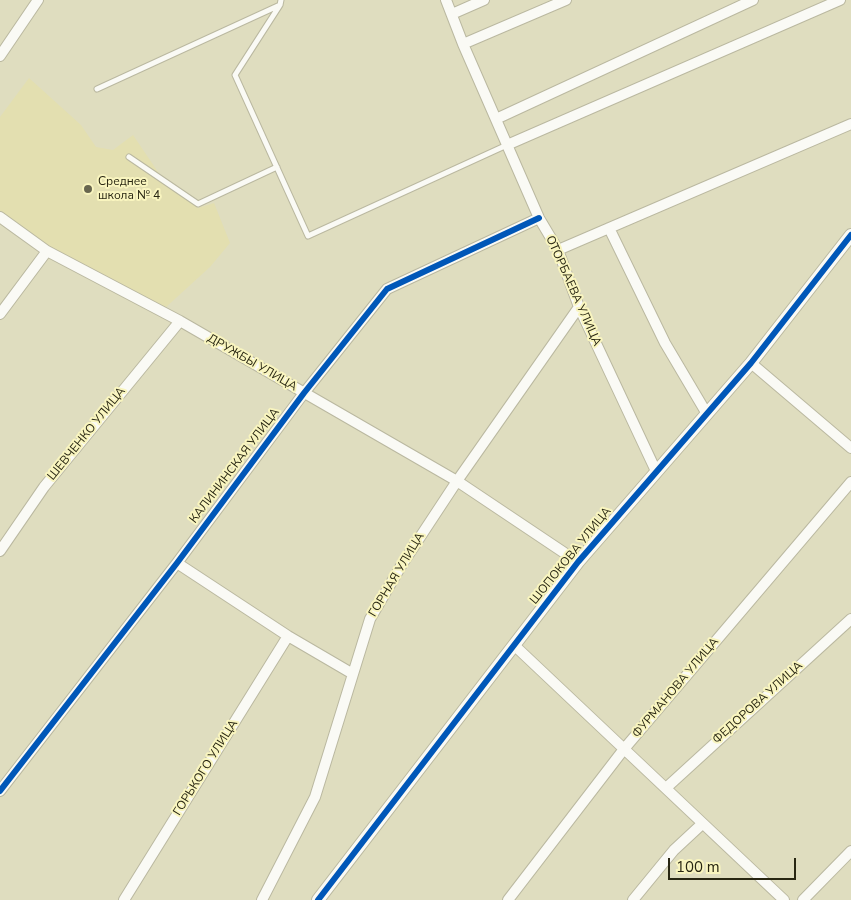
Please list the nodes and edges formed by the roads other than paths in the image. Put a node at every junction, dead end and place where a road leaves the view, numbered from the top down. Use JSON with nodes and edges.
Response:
{"nodes":[{"id":1,"x":38,"y":0,"type":"edge"},
{"id":2,"x":446,"y":0,"type":"edge"},
{"id":3,"x":484,"y":0,"type":"edge"},
{"id":4,"x":566,"y":0,"type":"edge"},
{"id":5,"x":754,"y":0,"type":"edge"},
{"id":6,"x":840,"y":0,"type":"edge"},
{"id":7,"x":554,"y":2,"type":"edge"},
{"id":8,"x":280,"y":3,"type":"edge"},
{"id":9,"x":452,"y":14,"type":"junction"},
{"id":10,"x":463,"y":44,"type":"junction"},
{"id":11,"x":0,"y":56,"type":"edge"},
{"id":12,"x":97,"y":89,"type":"dead end"},
{"id":13,"x":496,"y":119,"type":"junction"},
{"id":14,"x":851,"y":124,"type":"edge"},
{"id":15,"x":507,"y":145,"type":"junction"},
{"id":16,"x":129,"y":157,"type":"dead end"},
{"id":17,"x":277,"y":167,"type":"junction"},
{"id":18,"x":0,"y":218,"type":"edge"},
{"id":19,"x":539,"y":218,"type":"junction"},
{"id":20,"x":609,"y":228,"type":"junction"},
{"id":21,"x":851,"y":235,"type":"edge"},
{"id":22,"x":558,"y":250,"type":"junction"},
{"id":23,"x":47,"y":251,"type":"junction"},
{"id":24,"x":579,"y":307,"type":"junction"},
{"id":25,"x":0,"y":314,"type":"edge"},
{"id":26,"x":180,"y":321,"type":"junction"},
{"id":27,"x":752,"y":363,"type":"junction"},
{"id":28,"x":304,"y":393,"type":"junction"},
{"id":29,"x":707,"y":414,"type":"junction"},
{"id":30,"x":851,"y":448,"type":"edge"},
{"id":31,"x":656,"y":472,"type":"junction"},
{"id":32,"x":457,"y":481,"type":"junction"},
{"id":33,"x":851,"y":482,"type":"edge"},
{"id":34,"x":0,"y":551,"type":"edge"},
{"id":35,"x":578,"y":562,"type":"junction"},
{"id":36,"x":177,"y":563,"type":"junction"},
{"id":37,"x":851,"y":619,"type":"edge"},
{"id":38,"x":288,"y":636,"type":"junction"},
{"id":39,"x":515,"y":646,"type":"junction"},
{"id":40,"x":353,"y":674,"type":"junction"},
{"id":41,"x":624,"y":749,"type":"junction"},
{"id":42,"x":666,"y":788,"type":"junction"},
{"id":43,"x":0,"y":791,"type":"edge"},
{"id":44,"x":702,"y":824,"type":"junction"},
{"id":45,"x":851,"y":851,"type":"edge"},
{"id":46,"x":124,"y":900,"type":"edge"},
{"id":47,"x":262,"y":900,"type":"edge"},
{"id":48,"x":318,"y":900,"type":"edge"},
{"id":49,"x":508,"y":900,"type":"edge"},
{"id":50,"x":633,"y":900,"type":"edge"},
{"id":51,"x":784,"y":900,"type":"edge"},
{"id":52,"x":803,"y":900,"type":"edge"}],
"edges":[{"from":1,"to":11,"type":"street"},
{"from":2,"to":9,"type":"street","name":"ОТОРБАЕВА УЛИЦА"},
{"from":3,"to":9,"type":"street"},
{"from":4,"to":7,"type":"street"},
{"from":5,"to":13,"type":"street"},
{"from":6,"to":15,"type":"street"},
{"from":7,"to":10,"type":"street"},
{"from":8,"to":12,"type":"lane"},
{"from":8,"to":17,"type":"lane"},
{"from":9,"to":10,"type":"street","name":"ОТОРБАЕВА УЛИЦА"},
{"from":10,"to":13,"type":"street","name":"ОТОРБАЕВА УЛИЦА"},
{"from":13,"to":15,"type":"street","name":"ОТОРБАЕВА УЛИЦА"},
{"from":14,"to":20,"type":"street"},
{"from":15,"to":17,"type":"lane"},
{"from":15,"to":19,"type":"street","name":"ОТОРБАЕВА УЛИЦА"},
{"from":16,"to":17,"type":"lane"},
{"from":18,"to":23,"type":"street","name":"ДРУЖБЫ УЛИЦА"},
{"from":19,"to":22,"type":"street","name":"ОТОРБАЕВА УЛИЦА"},
{"from":19,"to":28,"type":"street","name":"КАЛИНИНСКАЯ УЛИЦА"},
{"from":20,"to":22,"type":"street"},
{"from":20,"to":29,"type":"street"},
{"from":21,"to":27,"type":"street","name":"ШОПОКОВА УЛИЦА"},
{"from":22,"to":24,"type":"street","name":"ОТОРБАЕВА УЛИЦА"},
{"from":23,"to":25,"type":"street"},
{"from":23,"to":26,"type":"street","name":"ДРУЖБЫ УЛИЦА"},
{"from":24,"to":31,"type":"street","name":"ОТОРБАЕВА УЛИЦА"},
{"from":24,"to":32,"type":"street","name":"ГОРНАЯ УЛИЦА"},
{"from":26,"to":28,"type":"street","name":"ДРУЖБЫ УЛИЦА"},
{"from":26,"to":34,"type":"street","name":"ШЕВЧЕНКО УЛИЦА"},
{"from":27,"to":29,"type":"street","name":"ШОПОКОВА УЛИЦА"},
{"from":27,"to":30,"type":"street"},
{"from":28,"to":32,"type":"street","name":"ДРУЖБЫ УЛИЦА"},
{"from":28,"to":36,"type":"street","name":"КАЛИНИНСКАЯ УЛИЦА"},
{"from":29,"to":31,"type":"street","name":"ШОПОКОВА УЛИЦА"},
{"from":31,"to":35,"type":"street","name":"ШОПОКОВА УЛИЦА"},
{"from":32,"to":35,"type":"street","name":"ДРУЖБЫ УЛИЦА"},
{"from":32,"to":40,"type":"street","name":"ГОРНАЯ УЛИЦА"},
{"from":33,"to":41,"type":"street","name":"ФУРМАНОВА УЛИЦА"},
{"from":35,"to":39,"type":"street","name":"ШОПОКОВА УЛИЦА"},
{"from":36,"to":38,"type":"street"},
{"from":36,"to":43,"type":"street","name":"КАЛИНИНСКАЯ УЛИЦА"},
{"from":37,"to":42,"type":"street","name":"ФЕДОРОВА УЛИЦА"},
{"from":38,"to":40,"type":"street"},
{"from":38,"to":46,"type":"street","name":"ГОРЬКОГО УЛИЦА"},
{"from":39,"to":41,"type":"street"},
{"from":39,"to":48,"type":"street","name":"ШОПОКОВА УЛИЦА"},
{"from":40,"to":47,"type":"street","name":"ГОРНАЯ УЛИЦА"},
{"from":41,"to":42,"type":"street"},
{"from":41,"to":49,"type":"street","name":"ФУРМАНОВА УЛИЦА"},
{"from":42,"to":44,"type":"street"},
{"from":44,"to":50,"type":"street"},
{"from":44,"to":51,"type":"street"},
{"from":45,"to":52,"type":"street"}]}
